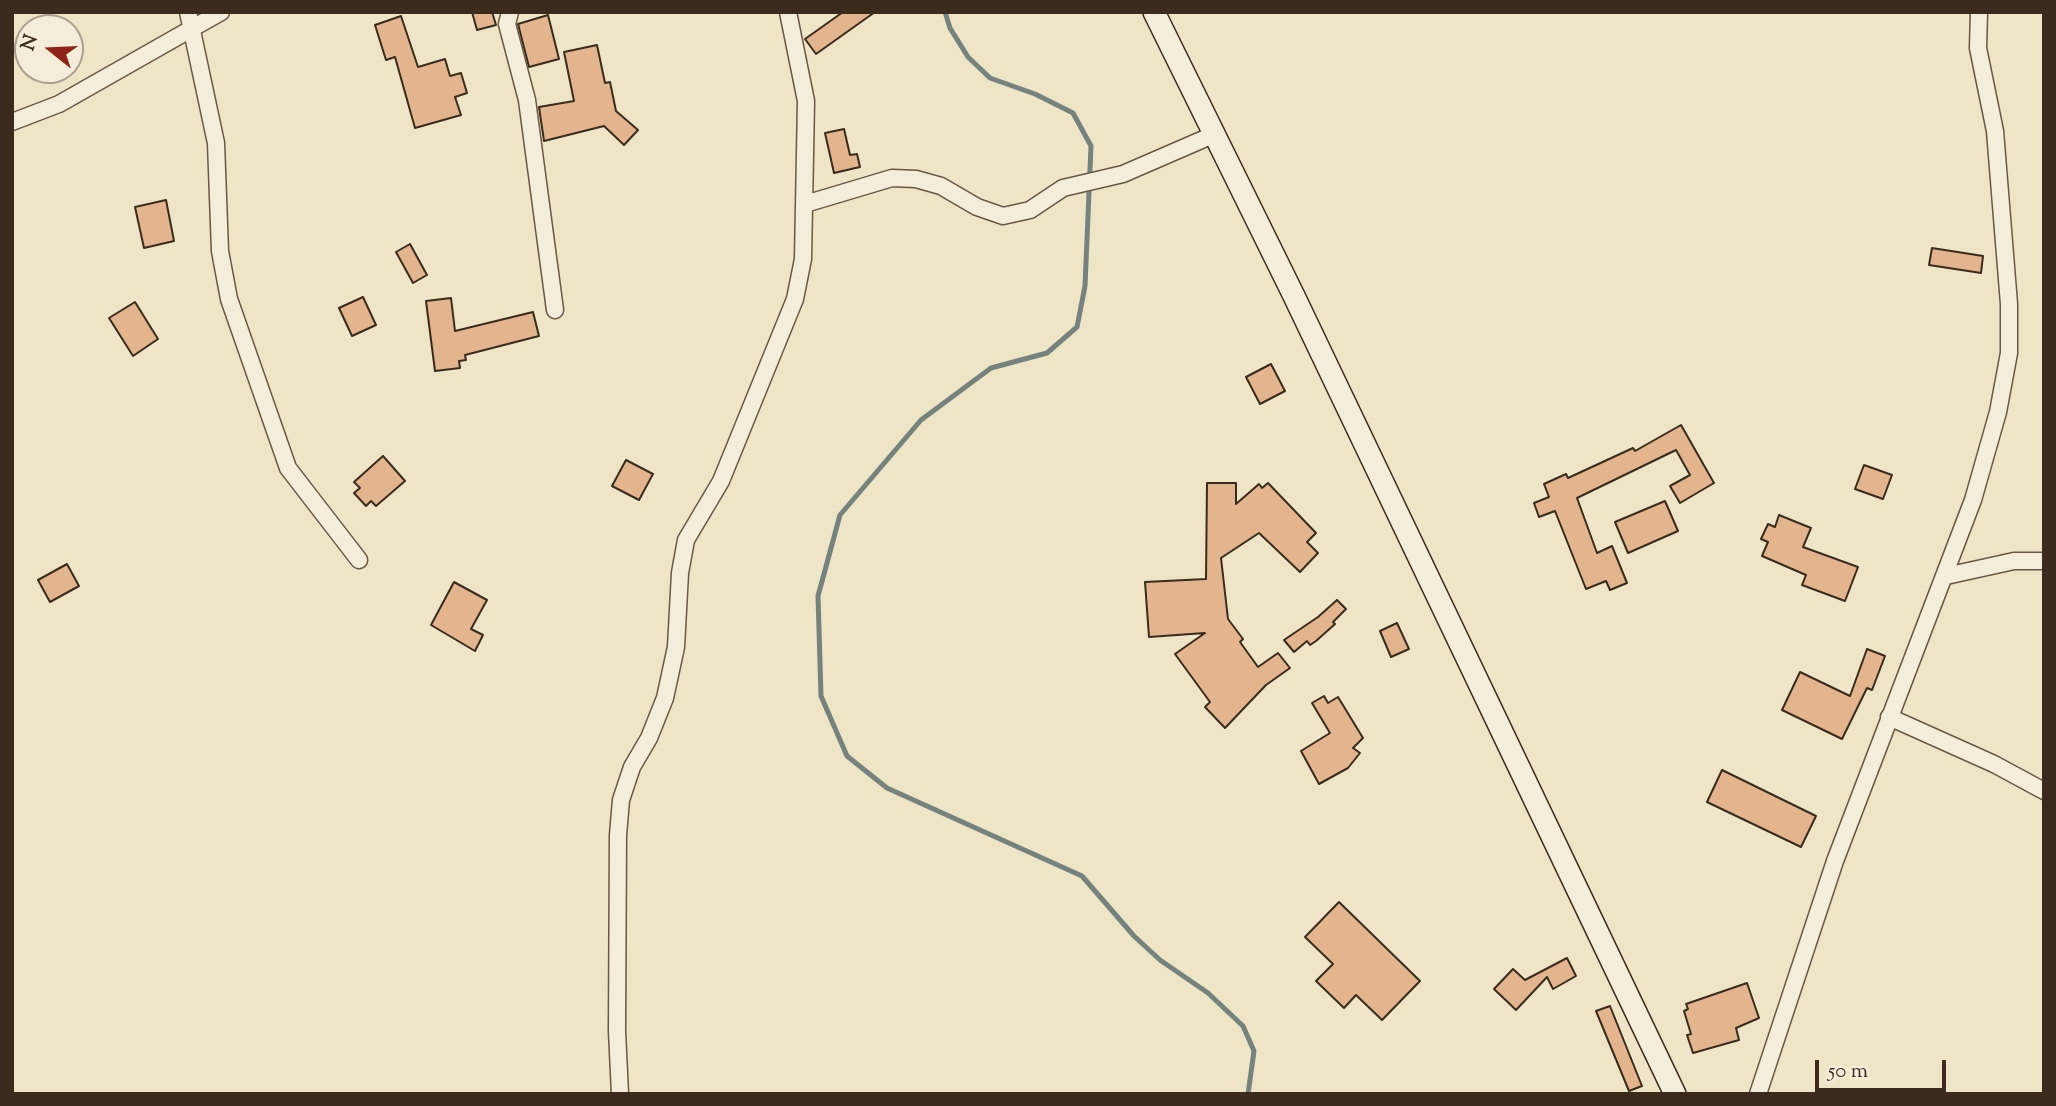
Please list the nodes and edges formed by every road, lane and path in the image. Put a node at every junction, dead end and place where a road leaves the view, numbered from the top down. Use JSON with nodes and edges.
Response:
{"nodes":[{"id":1,"x":221,"y":12,"type":"edge"},
{"id":2,"x":510,"y":12,"type":"edge"},
{"id":3,"x":788,"y":12,"type":"edge"},
{"id":4,"x":1154,"y":12,"type":"edge"},
{"id":5,"x":1979,"y":12,"type":"edge"},
{"id":6,"x":190,"y":20,"type":"edge"},
{"id":7,"x":12,"y":122,"type":"edge"},
{"id":8,"x":1213,"y":135,"type":"junction"},
{"id":9,"x":805,"y":204,"type":"junction"},
{"id":10,"x":555,"y":310,"type":"dead end"},
{"id":11,"x":359,"y":560,"type":"dead end"},
{"id":12,"x":2044,"y":561,"type":"edge"},
{"id":13,"x":1946,"y":576,"type":"junction"},
{"id":14,"x":1889,"y":718,"type":"junction"},
{"id":15,"x":2044,"y":791,"type":"edge"},
{"id":16,"x":620,"y":1094,"type":"edge"},
{"id":17,"x":1675,"y":1094,"type":"edge"},
{"id":18,"x":1758,"y":1094,"type":"edge"}],
"edges":[{"from":1,"to":6,"type":"street"},
{"from":2,"to":10,"type":"street"},
{"from":3,"to":9,"type":"street"},
{"from":4,"to":8,"type":"main road"},
{"from":5,"to":13,"type":"street"},
{"from":6,"to":7,"type":"street"},
{"from":6,"to":11,"type":"street"},
{"from":8,"to":9,"type":"street"},
{"from":8,"to":17,"type":"main road"},
{"from":9,"to":16,"type":"street"},
{"from":12,"to":13,"type":"street"},
{"from":13,"to":14,"type":"street"},
{"from":14,"to":15,"type":"street"},
{"from":14,"to":18,"type":"street"}]}
